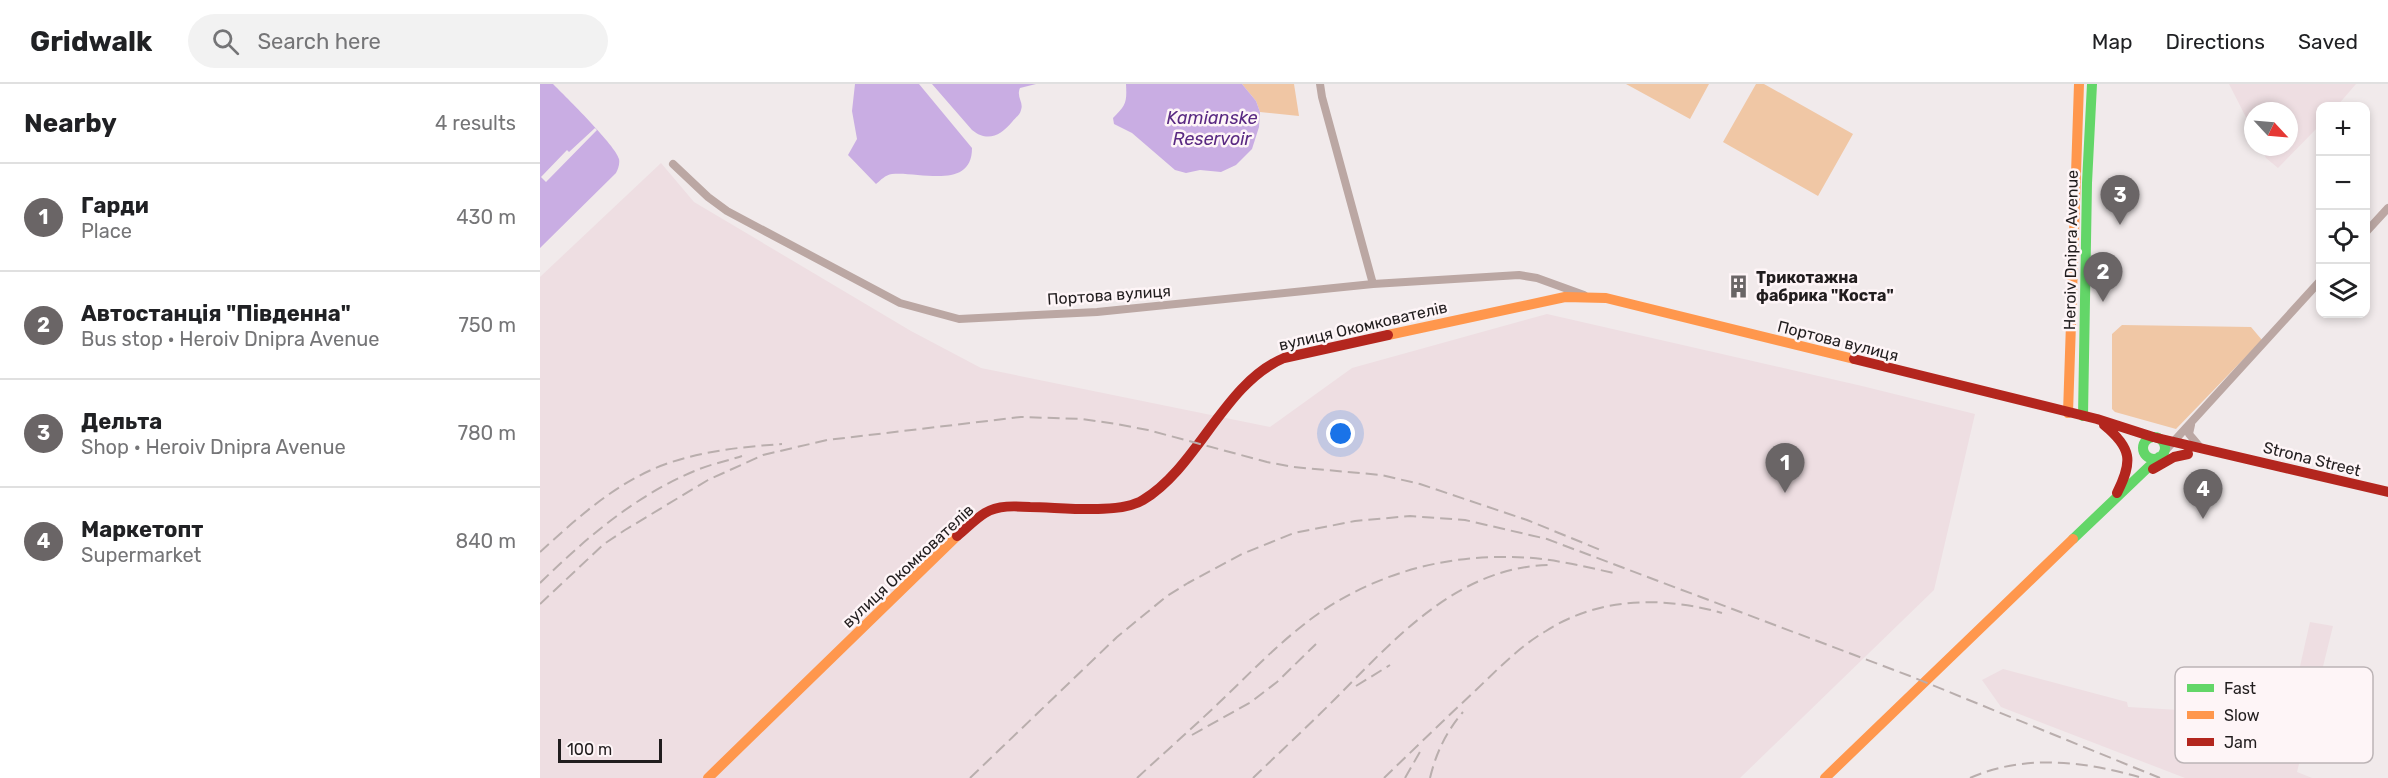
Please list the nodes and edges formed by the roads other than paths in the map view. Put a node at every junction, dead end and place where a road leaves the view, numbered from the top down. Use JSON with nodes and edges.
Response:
{"nodes":[{"id":1,"x":1320,"y":84,"type":"edge"},
{"id":2,"x":2079,"y":84,"type":"edge"},
{"id":3,"x":2092,"y":84,"type":"edge"},
{"id":4,"x":674,"y":164,"type":"dead end"},
{"id":5,"x":2388,"y":208,"type":"edge"},
{"id":6,"x":2370,"y":228,"type":"edge"},
{"id":7,"x":1373,"y":284,"type":"junction"},
{"id":8,"x":2316,"y":285,"type":"edge"},
{"id":9,"x":1585,"y":296,"type":"junction"},
{"id":10,"x":1545,"y":302,"type":"joint"},
{"id":11,"x":2068,"y":413,"type":"junction"},
{"id":12,"x":2083,"y":416,"type":"junction"},
{"id":13,"x":2097,"y":420,"type":"junction"},
{"id":14,"x":2192,"y":423,"type":"junction"},
{"id":15,"x":2186,"y":430,"type":"junction"},
{"id":16,"x":2157,"y":438,"type":"junction"},
{"id":17,"x":2174,"y":442,"type":"junction"},
{"id":18,"x":2201,"y":448,"type":"junction"},
{"id":19,"x":2143,"y":451,"type":"junction"},
{"id":20,"x":2188,"y":454,"type":"junction"},
{"id":21,"x":2230,"y":454,"type":"junction"},
{"id":22,"x":2161,"y":455,"type":"junction"},
{"id":23,"x":2388,"y":492,"type":"edge"},
{"id":24,"x":2120,"y":493,"type":"junction"},
{"id":25,"x":708,"y":778,"type":"edge"},
{"id":26,"x":1825,"y":778,"type":"edge"}],
"edges":[{"from":1,"to":7,"type":"street"},
{"from":2,"to":11,"type":"street","name":"Heroiv Dnipra Avenue"},
{"from":3,"to":12,"type":"street","name":"Heroiv Dnipra Avenue"},
{"from":4,"to":7,"type":"street","name":"Портова вулиця"},
{"from":5,"to":6,"type":"street"},
{"from":7,"to":9,"type":"street","name":"Портова вулиця"},
{"from":8,"to":14,"type":"street"},
{"from":9,"to":10,"type":"street","name":"Портова вулиця"},
{"from":9,"to":11,"type":"street","name":"Портова вулиця"},
{"from":10,"to":25,"type":"street","name":"вулиця Окомкователів"},
{"from":11,"to":12,"type":"street","name":"Портова вулиця"},
{"from":12,"to":13,"type":"street","name":"Портова вулиця"},
{"from":13,"to":16,"type":"street"},
{"from":13,"to":19,"type":"street"},
{"from":13,"to":24,"type":"street"},
{"from":14,"to":15,"type":"street"},
{"from":14,"to":18,"type":"street"},
{"from":15,"to":16,"type":"street"},
{"from":15,"to":17,"type":"street"},
{"from":16,"to":17,"type":"street"},
{"from":16,"to":19,"type":"street"},
{"from":16,"to":22,"type":"street"},
{"from":17,"to":18,"type":"street"},
{"from":17,"to":22,"type":"street"},
{"from":18,"to":21,"type":"street"},
{"from":19,"to":22,"type":"street"},
{"from":19,"to":24,"type":"street"},
{"from":20,"to":21,"type":"street"},
{"from":20,"to":22,"type":"street"},
{"from":20,"to":24,"type":"street"},
{"from":21,"to":23,"type":"street","name":"Strona Street"},
{"from":22,"to":24,"type":"street"},
{"from":24,"to":26,"type":"street"}]}
